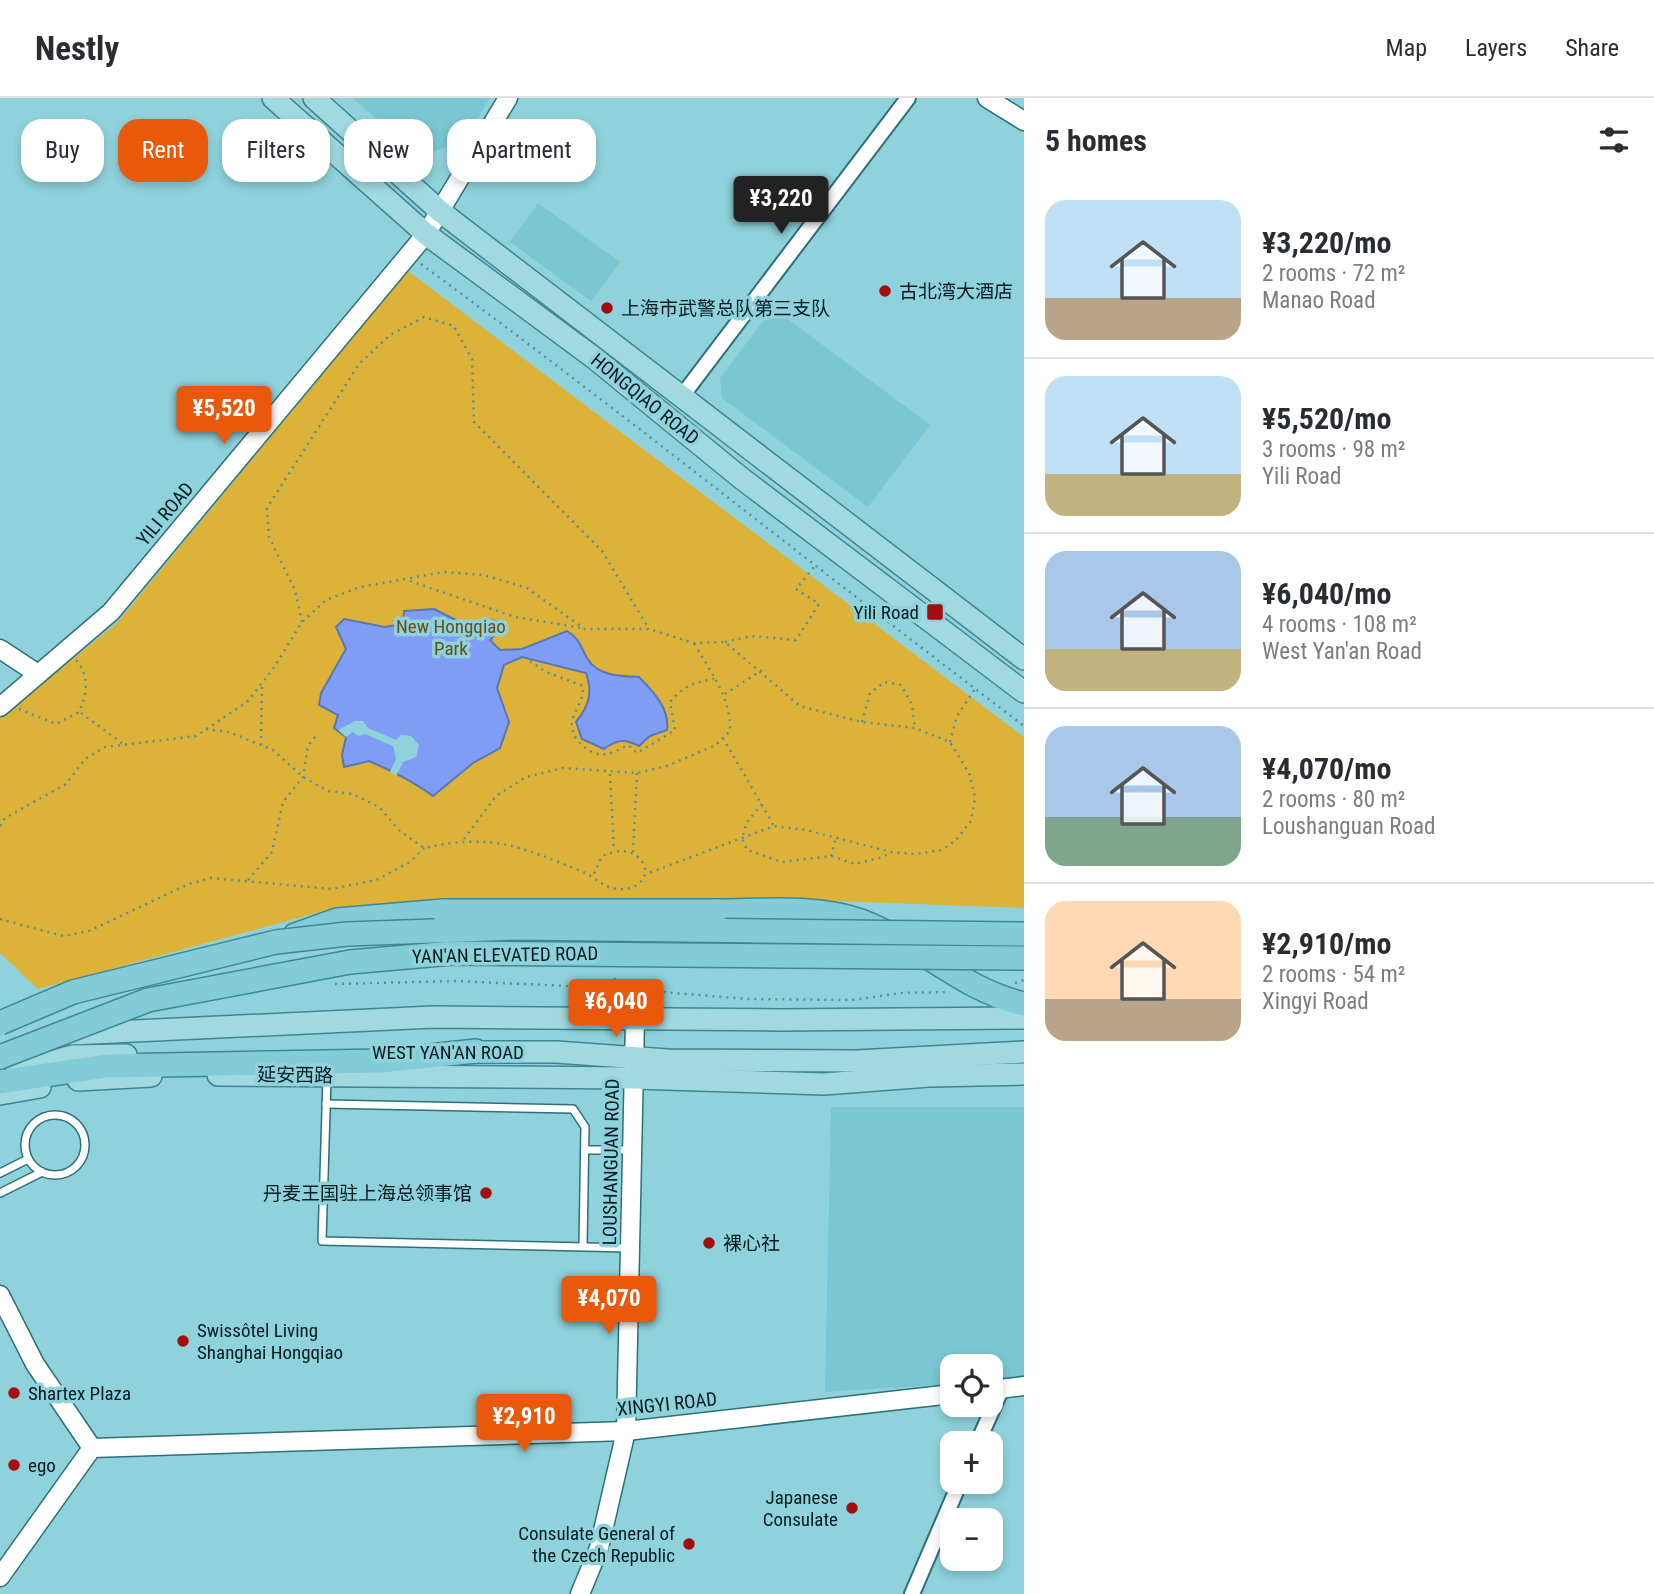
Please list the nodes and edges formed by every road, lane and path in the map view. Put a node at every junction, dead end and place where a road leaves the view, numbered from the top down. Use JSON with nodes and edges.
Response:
{"nodes":[{"id":1,"x":273,"y":98,"type":"edge"},
{"id":2,"x":314,"y":98,"type":"edge"},
{"id":3,"x":508,"y":98,"type":"edge"},
{"id":4,"x":908,"y":98,"type":"edge"},
{"id":5,"x":987,"y":98,"type":"edge"},
{"id":6,"x":1024,"y":121,"type":"edge"},
{"id":7,"x":441,"y":212,"type":"junction"},
{"id":8,"x":426,"y":234,"type":"junction"},
{"id":9,"x":408,"y":255,"type":"junction"},
{"id":10,"x":682,"y":396,"type":"junction"},
{"id":11,"x":814,"y":567,"type":"junction"},
{"id":12,"x":408,"y":580,"type":"junction"},
{"id":13,"x":302,"y":622,"type":"junction"},
{"id":14,"x":585,"y":629,"type":"junction"},
{"id":15,"x":649,"y":629,"type":"junction"},
{"id":16,"x":725,"y":642,"type":"junction"},
{"id":17,"x":694,"y":643,"type":"junction"},
{"id":18,"x":0,"y":649,"type":"edge"},
{"id":19,"x":67,"y":650,"type":"junction"},
{"id":20,"x":1024,"y":659,"type":"edge"},
{"id":21,"x":530,"y":661,"type":"dead end"},
{"id":22,"x":762,"y":670,"type":"junction"},
{"id":23,"x":38,"y":674,"type":"junction"},
{"id":24,"x":714,"y":679,"type":"junction"},
{"id":25,"x":262,"y":683,"type":"junction"},
{"id":26,"x":975,"y":690,"type":"junction"},
{"id":27,"x":1024,"y":692,"type":"edge"},
{"id":28,"x":725,"y":694,"type":"junction"},
{"id":29,"x":3,"y":705,"type":"edge"},
{"id":30,"x":79,"y":712,"type":"junction"},
{"id":31,"x":862,"y":722,"type":"junction"},
{"id":32,"x":1024,"y":726,"type":"edge"},
{"id":33,"x":206,"y":729,"type":"junction"},
{"id":34,"x":915,"y":729,"type":"junction"},
{"id":35,"x":316,"y":736,"type":"dead end"},
{"id":36,"x":723,"y":738,"type":"junction"},
{"id":37,"x":950,"y":742,"type":"junction"},
{"id":38,"x":261,"y":745,"type":"junction"},
{"id":39,"x":126,"y":746,"type":"junction"},
{"id":40,"x":610,"y":772,"type":"junction"},
{"id":41,"x":638,"y":773,"type":"junction"},
{"id":42,"x":303,"y":777,"type":"junction"},
{"id":43,"x":762,"y":804,"type":"junction"},
{"id":44,"x":0,"y":826,"type":"edge"},
{"id":45,"x":774,"y":826,"type":"junction"},
{"id":46,"x":836,"y":837,"type":"junction"},
{"id":47,"x":742,"y":838,"type":"junction"},
{"id":48,"x":464,"y":839,"type":"junction"},
{"id":49,"x":424,"y":848,"type":"junction"},
{"id":50,"x":614,"y":851,"type":"junction"},
{"id":51,"x":633,"y":852,"type":"junction"},
{"id":52,"x":891,"y":852,"type":"junction"},
{"id":53,"x":831,"y":856,"type":"junction"},
{"id":54,"x":646,"y":874,"type":"junction"},
{"id":55,"x":593,"y":876,"type":"junction"},
{"id":56,"x":247,"y":881,"type":"junction"},
{"id":57,"x":0,"y":919,"type":"edge"},
{"id":58,"x":1024,"y":934,"type":"edge"},
{"id":59,"x":276,"y":943,"type":"junction"},
{"id":60,"x":1024,"y":958,"type":"edge"},
{"id":61,"x":1024,"y":981,"type":"edge"},
{"id":62,"x":331,"y":984,"type":"dead end"},
{"id":63,"x":986,"y":992,"type":"junction"},
{"id":64,"x":1024,"y":1003,"type":"edge"},
{"id":65,"x":1024,"y":1018,"type":"edge"},
{"id":66,"x":635,"y":1019,"type":"junction"},
{"id":67,"x":0,"y":1023,"type":"edge"},
{"id":68,"x":0,"y":1049,"type":"edge"},
{"id":69,"x":476,"y":1051,"type":"junction"},
{"id":70,"x":1024,"y":1052,"type":"edge"},
{"id":71,"x":0,"y":1057,"type":"edge"},
{"id":72,"x":635,"y":1068,"type":"junction"},
{"id":73,"x":1024,"y":1074,"type":"edge"},
{"id":74,"x":0,"y":1075,"type":"edge"},
{"id":75,"x":327,"y":1076,"type":"junction"},
{"id":76,"x":0,"y":1082,"type":"edge"},
{"id":77,"x":0,"y":1094,"type":"edge"},
{"id":78,"x":326,"y":1104,"type":"junction"},
{"id":79,"x":585,"y":1150,"type":"junction"},
{"id":80,"x":633,"y":1150,"type":"junction"},
{"id":81,"x":28,"y":1158,"type":"junction"},
{"id":82,"x":42,"y":1172,"type":"junction"},
{"id":83,"x":0,"y":1173,"type":"edge"},
{"id":84,"x":0,"y":1193,"type":"edge"},
{"id":85,"x":583,"y":1246,"type":"junction"},
{"id":86,"x":630,"y":1248,"type":"junction"},
{"id":87,"x":0,"y":1295,"type":"edge"},
{"id":88,"x":1024,"y":1386,"type":"edge"},
{"id":89,"x":1003,"y":1388,"type":"edge"},
{"id":90,"x":940,"y":1395,"type":"edge"},
{"id":91,"x":625,"y":1431,"type":"junction"},
{"id":92,"x":92,"y":1448,"type":"junction"},
{"id":93,"x":955,"y":1494,"type":"edge"},
{"id":94,"x":0,"y":1577,"type":"edge"},
{"id":95,"x":580,"y":1594,"type":"edge"},
{"id":96,"x":912,"y":1594,"type":"edge"}],
"edges":[{"from":1,"to":8,"type":"main road","name":"HONGQIAO ROAD"},
{"from":2,"to":7,"type":"main road","name":"HONGQIAO ROAD"},
{"from":3,"to":7,"type":"street","name":"YILI ROAD"},
{"from":4,"to":10,"type":"street"},
{"from":5,"to":6,"type":"street"},
{"from":7,"to":8,"type":"street","name":"YILI ROAD"},
{"from":7,"to":10,"type":"main road","name":"HONGQIAO ROAD"},
{"from":8,"to":9,"type":"street","name":"YILI ROAD"},
{"from":8,"to":27,"type":"main road","name":"HONGQIAO ROAD"},
{"from":9,"to":11,"type":"path"},
{"from":9,"to":19,"type":"street","name":"YILI ROAD"},
{"from":10,"to":20,"type":"main road","name":"HONGQIAO ROAD"},
{"from":11,"to":16,"type":"path"},
{"from":11,"to":26,"type":"path"},
{"from":12,"to":13,"type":"path"},
{"from":12,"to":14,"type":"path"},
{"from":12,"to":14,"type":"path"},
{"from":13,"to":15,"type":"path"},
{"from":13,"to":25,"type":"path"},
{"from":14,"to":15,"type":"path"},
{"from":15,"to":17,"type":"path"},
{"from":16,"to":17,"type":"path"},
{"from":16,"to":22,"type":"path"},
{"from":17,"to":24,"type":"path"},
{"from":18,"to":23,"type":"street"},
{"from":19,"to":23,"type":"street","name":"YILI ROAD"},
{"from":19,"to":30,"type":"path"},
{"from":21,"to":24,"type":"path"},
{"from":22,"to":28,"type":"path"},
{"from":22,"to":31,"type":"path"},
{"from":23,"to":29,"type":"street","name":"YILI ROAD"},
{"from":24,"to":28,"type":"path"},
{"from":25,"to":33,"type":"path"},
{"from":25,"to":38,"type":"path"},
{"from":26,"to":32,"type":"path"},
{"from":26,"to":37,"type":"path"},
{"from":28,"to":36,"type":"path"},
{"from":29,"to":30,"type":"path"},
{"from":30,"to":39,"type":"path"},
{"from":31,"to":34,"type":"path"},
{"from":31,"to":34,"type":"path"},
{"from":33,"to":38,"type":"path"},
{"from":33,"to":39,"type":"path"},
{"from":34,"to":37,"type":"path"},
{"from":35,"to":42,"type":"path"},
{"from":36,"to":41,"type":"path"},
{"from":36,"to":43,"type":"path"},
{"from":37,"to":52,"type":"path"},
{"from":38,"to":42,"type":"path"},
{"from":39,"to":44,"type":"path"},
{"from":40,"to":41,"type":"path"},
{"from":40,"to":48,"type":"path"},
{"from":40,"to":50,"type":"path"},
{"from":41,"to":51,"type":"path"},
{"from":42,"to":49,"type":"path"},
{"from":42,"to":56,"type":"path"},
{"from":43,"to":45,"type":"path"},
{"from":43,"to":47,"type":"path"},
{"from":45,"to":46,"type":"path"},
{"from":45,"to":47,"type":"path"},
{"from":46,"to":52,"type":"path"},
{"from":46,"to":53,"type":"path"},
{"from":47,"to":53,"type":"path"},
{"from":47,"to":54,"type":"path"},
{"from":48,"to":49,"type":"path"},
{"from":48,"to":55,"type":"path"},
{"from":49,"to":56,"type":"path"},
{"from":50,"to":51,"type":"path"},
{"from":50,"to":55,"type":"path"},
{"from":51,"to":54,"type":"path"},
{"from":52,"to":53,"type":"path"},
{"from":54,"to":55,"type":"path"},
{"from":56,"to":57,"type":"path"},
{"from":58,"to":59,"type":"highway","name":"YAN'AN ELEVATED ROAD","bridge":true},
{"from":59,"to":63,"type":"highway","bridge":true},
{"from":59,"to":67,"type":"highway","name":"YAN'AN ELEVATED ROAD","bridge":true},
{"from":60,"to":71,"type":"highway","name":"YAN'AN ELEVATED ROAD","bridge":true},
{"from":61,"to":63,"type":"path"},
{"from":62,"to":63,"type":"path"},
{"from":63,"to":64,"type":"highway"},
{"from":65,"to":66,"type":"main road","name":"WEST YAN'AN ROAD"},
{"from":66,"to":68,"type":"main road","name":"WEST YAN'AN ROAD"},
{"from":66,"to":72,"type":"street","name":"LOUSHANGUAN ROAD"},
{"from":69,"to":72,"type":"main road","name":"WEST YAN'AN ROAD"},
{"from":69,"to":74,"type":"main road","name":"WEST YAN'AN ROAD"},
{"from":69,"to":76,"type":"highway"},
{"from":70,"to":72,"type":"main road","name":"WEST YAN'AN ROAD"},
{"from":72,"to":73,"type":"main road","name":"WEST YAN'AN ROAD"},
{"from":72,"to":75,"type":"main road","name":"延安西路"},
{"from":72,"to":80,"type":"street","name":"LOUSHANGUAN ROAD"},
{"from":75,"to":77,"type":"main road","name":"延安西路"},
{"from":75,"to":78,"type":"lane"},
{"from":78,"to":79,"type":"lane"},
{"from":78,"to":85,"type":"lane"},
{"from":79,"to":80,"type":"lane"},
{"from":79,"to":85,"type":"lane"},
{"from":80,"to":86,"type":"street","name":"LOUSHANGUAN ROAD"},
{"from":81,"to":82,"type":"lane"},
{"from":81,"to":82,"type":"lane"},
{"from":81,"to":83,"type":"lane"},
{"from":82,"to":84,"type":"lane"},
{"from":85,"to":86,"type":"lane"},
{"from":86,"to":91,"type":"street","name":"LOUSHANGUAN ROAD"},
{"from":87,"to":92,"type":"street"},
{"from":88,"to":89,"type":"street"},
{"from":90,"to":91,"type":"street","name":"XINGYI ROAD"},
{"from":91,"to":92,"type":"street","name":"XINGYI ROAD"},
{"from":91,"to":95,"type":"street","name":"LOUSHANGUAN ROAD"},
{"from":92,"to":94,"type":"street"},
{"from":93,"to":96,"type":"street"}]}
